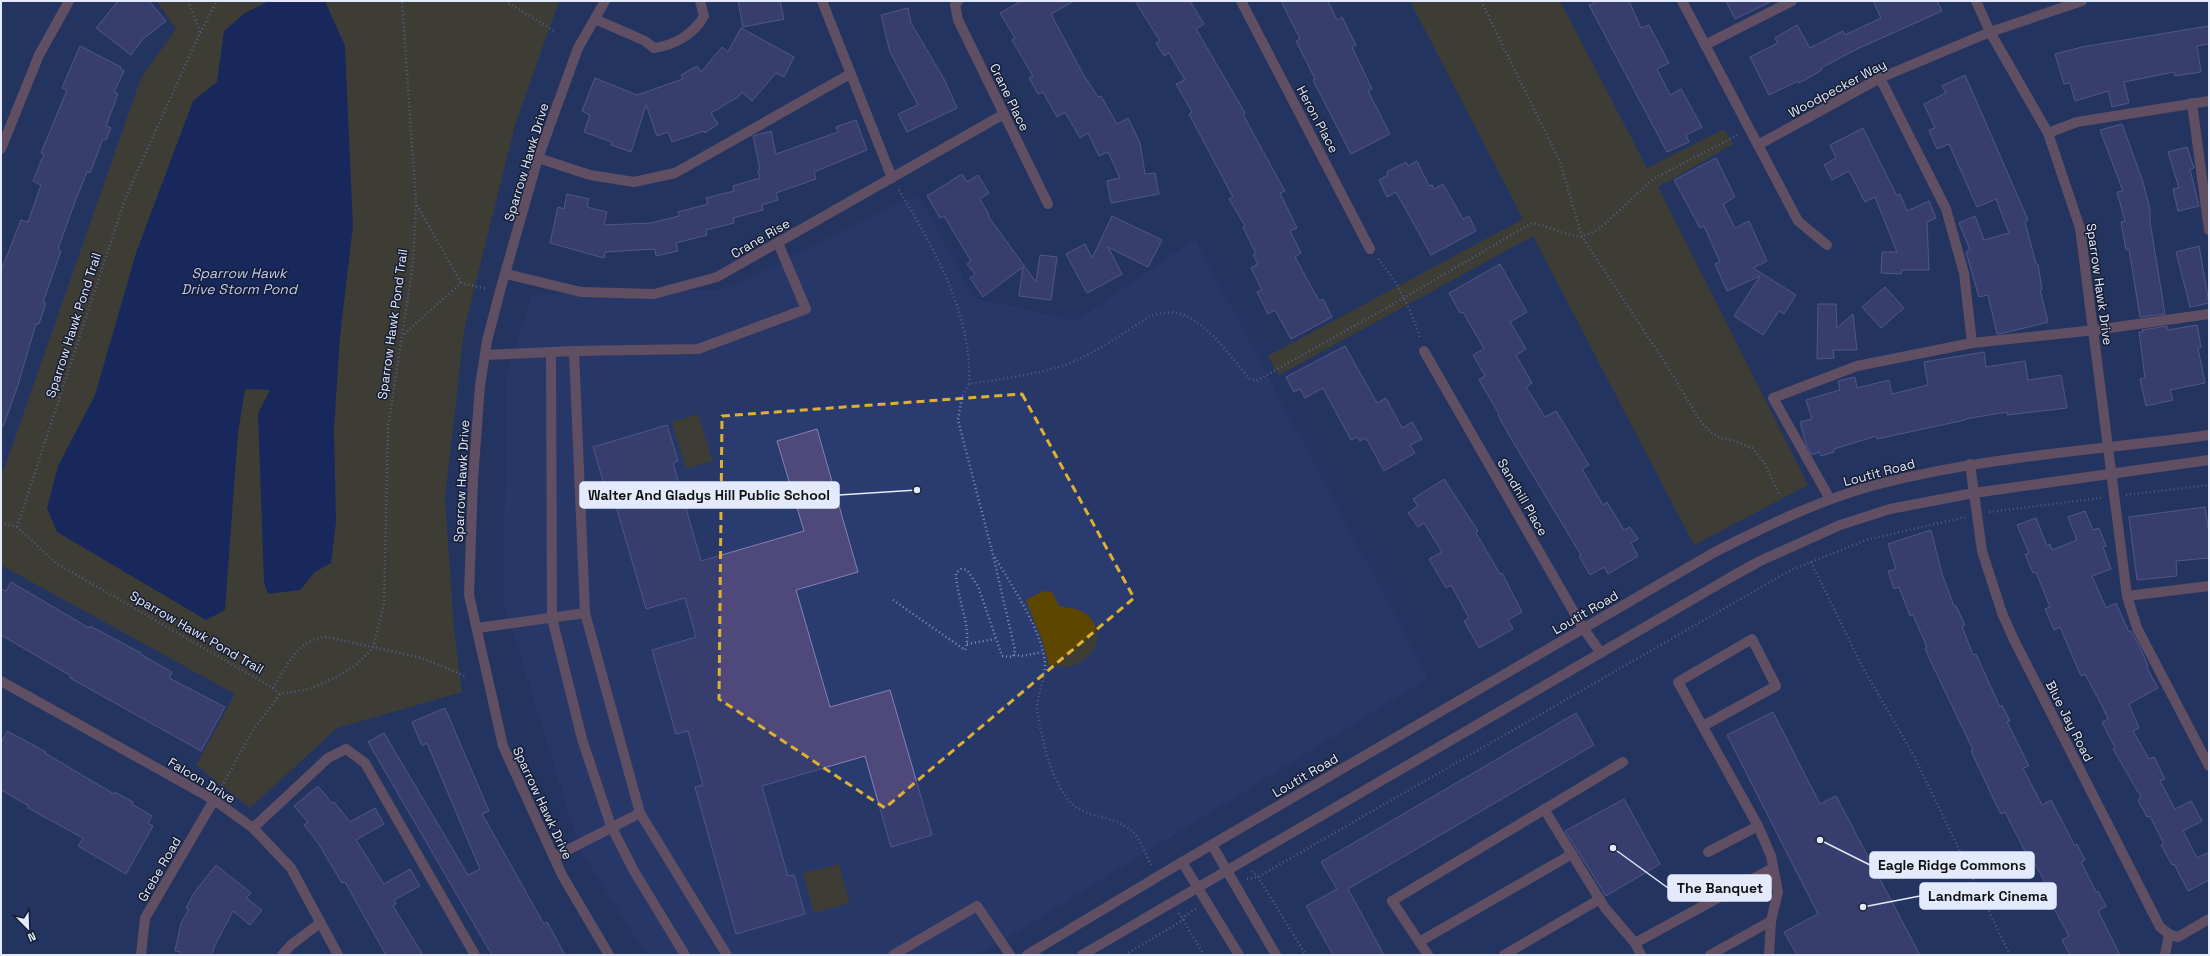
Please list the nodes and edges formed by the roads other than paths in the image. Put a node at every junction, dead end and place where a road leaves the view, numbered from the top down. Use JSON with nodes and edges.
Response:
{"nodes":[{"id":1,"x":69,"y":1,"type":"edge"},
{"id":2,"x":605,"y":1,"type":"edge"},
{"id":3,"x":700,"y":1,"type":"edge"},
{"id":4,"x":822,"y":1,"type":"edge"},
{"id":5,"x":958,"y":1,"type":"edge"},
{"id":6,"x":1240,"y":1,"type":"edge"},
{"id":7,"x":1682,"y":1,"type":"edge"},
{"id":8,"x":1792,"y":1,"type":"edge"},
{"id":9,"x":1976,"y":1,"type":"edge"},
{"id":10,"x":2082,"y":1,"type":"edge"},
{"id":11,"x":594,"y":18,"type":"junction"},
{"id":12,"x":1990,"y":32,"type":"junction"},
{"id":13,"x":1705,"y":45,"type":"junction"},
{"id":14,"x":850,"y":74,"type":"junction"},
{"id":15,"x":1880,"y":78,"type":"junction"},
{"id":16,"x":2209,"y":101,"type":"edge"},
{"id":17,"x":2192,"y":104,"type":"junction"},
{"id":18,"x":1004,"y":114,"type":"junction"},
{"id":19,"x":2048,"y":133,"type":"junction"},
{"id":20,"x":1758,"y":145,"type":"junction"},
{"id":21,"x":1,"y":149,"type":"edge"},
{"id":22,"x":538,"y":158,"type":"junction"},
{"id":23,"x":892,"y":178,"type":"junction"},
{"id":24,"x":1048,"y":204,"type":"dead end"},
{"id":25,"x":2209,"y":230,"type":"edge"},
{"id":26,"x":778,"y":243,"type":"junction"},
{"id":27,"x":1828,"y":245,"type":"dead end"},
{"id":28,"x":1370,"y":249,"type":"road end"},
{"id":29,"x":506,"y":274,"type":"junction"},
{"id":30,"x":2209,"y":314,"type":"edge"},
{"id":31,"x":2094,"y":330,"type":"junction"},
{"id":32,"x":1972,"y":343,"type":"junction"},
{"id":33,"x":574,"y":351,"type":"junction"},
{"id":34,"x":1424,"y":351,"type":"road end"},
{"id":35,"x":551,"y":352,"type":"junction"},
{"id":36,"x":485,"y":355,"type":"junction"},
{"id":37,"x":2209,"y":435,"type":"edge"},
{"id":38,"x":2108,"y":447,"type":"junction"},
{"id":39,"x":2209,"y":460,"type":"edge"},
{"id":40,"x":1970,"y":464,"type":"junction"},
{"id":41,"x":2110,"y":473,"type":"junction"},
{"id":42,"x":1974,"y":493,"type":"junction"},
{"id":43,"x":1830,"y":499,"type":"junction"},
{"id":44,"x":2209,"y":586,"type":"edge"},
{"id":45,"x":2127,"y":596,"type":"junction"},
{"id":46,"x":585,"y":613,"type":"junction"},
{"id":47,"x":552,"y":618,"type":"junction"},
{"id":48,"x":477,"y":628,"type":"junction"},
{"id":49,"x":1583,"y":628,"type":"junction"},
{"id":50,"x":1600,"y":654,"type":"junction"},
{"id":51,"x":1,"y":681,"type":"edge"},
{"id":52,"x":1703,"y":726,"type":"junction"},
{"id":53,"x":1623,"y":762,"type":"dead end"},
{"id":54,"x":2209,"y":766,"type":"edge"},
{"id":55,"x":214,"y":800,"type":"junction"},
{"id":56,"x":1544,"y":808,"type":"junction"},
{"id":57,"x":640,"y":813,"type":"junction"},
{"id":58,"x":612,"y":826,"type":"junction"},
{"id":59,"x":1758,"y":826,"type":"junction"},
{"id":60,"x":253,"y":828,"type":"junction"},
{"id":61,"x":1212,"y":845,"type":"junction"},
{"id":62,"x":1708,"y":852,"type":"dead end"},
{"id":63,"x":1572,"y":854,"type":"junction"},
{"id":64,"x":554,"y":857,"type":"junction"},
{"id":65,"x":1182,"y":862,"type":"junction"},
{"id":66,"x":1773,"y":868,"type":"junction"},
{"id":67,"x":1226,"y":871,"type":"junction"},
{"id":68,"x":1197,"y":888,"type":"junction"},
{"id":69,"x":1600,"y":899,"type":"junction"},
{"id":70,"x":2209,"y":919,"type":"edge"},
{"id":71,"x":1771,"y":921,"type":"junction"},
{"id":72,"x":320,"y":923,"type":"junction"},
{"id":73,"x":2169,"y":934,"type":"junction"},
{"id":74,"x":1419,"y":942,"type":"junction"},
{"id":75,"x":1634,"y":943,"type":"junction"},
{"id":76,"x":141,"y":955,"type":"edge"},
{"id":77,"x":282,"y":955,"type":"edge"},
{"id":78,"x":338,"y":955,"type":"edge"},
{"id":79,"x":475,"y":955,"type":"edge"},
{"id":80,"x":609,"y":955,"type":"edge"},
{"id":81,"x":685,"y":955,"type":"edge"},
{"id":82,"x":727,"y":955,"type":"edge"},
{"id":83,"x":893,"y":955,"type":"edge"},
{"id":84,"x":1010,"y":955,"type":"edge"},
{"id":85,"x":1027,"y":955,"type":"edge"},
{"id":86,"x":1082,"y":955,"type":"edge"},
{"id":87,"x":1240,"y":955,"type":"edge"},
{"id":88,"x":1276,"y":955,"type":"edge"},
{"id":89,"x":1428,"y":955,"type":"edge"},
{"id":90,"x":1504,"y":955,"type":"edge"},
{"id":91,"x":1641,"y":955,"type":"edge"},
{"id":92,"x":1710,"y":955,"type":"edge"},
{"id":93,"x":1769,"y":955,"type":"edge"},
{"id":94,"x":2165,"y":955,"type":"edge"}],
"edges":[{"from":1,"to":21,"type":"street"},
{"from":2,"to":11,"type":"street","name":"Sparrow Hawk Drive"},
{"from":3,"to":11,"type":"street"},
{"from":4,"to":14,"type":"street"},
{"from":5,"to":18,"type":"street","name":"Crane Place"},
{"from":6,"to":28,"type":"street","name":"Heron Place"},
{"from":7,"to":13,"type":"street"},
{"from":8,"to":13,"type":"street"},
{"from":9,"to":12,"type":"street","name":"Sparrow Hawk Drive"},
{"from":10,"to":12,"type":"street","name":"Woodpecker Way"},
{"from":11,"to":22,"type":"street","name":"Sparrow Hawk Drive"},
{"from":12,"to":15,"type":"street","name":"Woodpecker Way"},
{"from":12,"to":19,"type":"street","name":"Sparrow Hawk Drive"},
{"from":13,"to":20,"type":"street"},
{"from":14,"to":22,"type":"street"},
{"from":14,"to":23,"type":"street"},
{"from":15,"to":20,"type":"street","name":"Woodpecker Way"},
{"from":15,"to":32,"type":"street"},
{"from":16,"to":17,"type":"street"},
{"from":17,"to":19,"type":"street"},
{"from":17,"to":25,"type":"street"},
{"from":18,"to":23,"type":"street","name":"Crane Rise"},
{"from":18,"to":24,"type":"street","name":"Crane Place"},
{"from":19,"to":31,"type":"street","name":"Sparrow Hawk Drive"},
{"from":20,"to":27,"type":"street"},
{"from":22,"to":29,"type":"street","name":"Sparrow Hawk Drive"},
{"from":23,"to":26,"type":"street","name":"Crane Rise"},
{"from":26,"to":29,"type":"street","name":"Crane Rise"},
{"from":26,"to":33,"type":"street"},
{"from":29,"to":36,"type":"street","name":"Sparrow Hawk Drive"},
{"from":30,"to":31,"type":"street"},
{"from":31,"to":32,"type":"street"},
{"from":31,"to":38,"type":"street","name":"Sparrow Hawk Drive"},
{"from":32,"to":43,"type":"street"},
{"from":33,"to":35,"type":"street"},
{"from":33,"to":46,"type":"street"},
{"from":34,"to":49,"type":"street","name":"Sandhill Place"},
{"from":35,"to":36,"type":"street"},
{"from":35,"to":47,"type":"street"},
{"from":36,"to":48,"type":"street","name":"Sparrow Hawk Drive"},
{"from":37,"to":38,"type":"street","name":"Loutit Road"},
{"from":38,"to":40,"type":"street","name":"Loutit Road"},
{"from":38,"to":41,"type":"street","name":"Sparrow Hawk Drive"},
{"from":39,"to":41,"type":"street"},
{"from":40,"to":42,"type":"street","name":"Blue Jay Road"},
{"from":40,"to":43,"type":"street","name":"Loutit Road"},
{"from":41,"to":42,"type":"street"},
{"from":41,"to":45,"type":"street","name":"Sparrow Hawk Drive"},
{"from":42,"to":50,"type":"street"},
{"from":42,"to":73,"type":"street","name":"Blue Jay Road"},
{"from":43,"to":49,"type":"street","name":"Loutit Road"},
{"from":44,"to":45,"type":"street"},
{"from":45,"to":54,"type":"street","name":"Sparrow Hawk Drive"},
{"from":46,"to":47,"type":"street"},
{"from":46,"to":57,"type":"street"},
{"from":47,"to":48,"type":"street"},
{"from":47,"to":58,"type":"street"},
{"from":48,"to":64,"type":"street","name":"Sparrow Hawk Drive"},
{"from":49,"to":50,"type":"street","name":"Sandhill Place"},
{"from":49,"to":61,"type":"street","name":"Loutit Road"},
{"from":50,"to":67,"type":"street"},
{"from":51,"to":55,"type":"street","name":"Falcon Drive"},
{"from":52,"to":52,"type":"street"},
{"from":52,"to":59,"type":"street"},
{"from":53,"to":56,"type":"street"},
{"from":55,"to":60,"type":"street","name":"Falcon Drive"},
{"from":55,"to":76,"type":"street","name":"Grebe Road"},
{"from":56,"to":63,"type":"street"},
{"from":56,"to":74,"type":"street"},
{"from":57,"to":58,"type":"street"},
{"from":57,"to":82,"type":"street"},
{"from":58,"to":64,"type":"street"},
{"from":58,"to":81,"type":"street"},
{"from":59,"to":62,"type":"street"},
{"from":59,"to":66,"type":"street"},
{"from":60,"to":72,"type":"street","name":"Falcon Drive"},
{"from":60,"to":79,"type":"street"},
{"from":61,"to":65,"type":"street","name":"Loutit Road"},
{"from":61,"to":67,"type":"street"},
{"from":63,"to":69,"type":"street"},
{"from":63,"to":74,"type":"street"},
{"from":64,"to":80,"type":"street","name":"Sparrow Hawk Drive"},
{"from":65,"to":68,"type":"street"},
{"from":65,"to":85,"type":"street","name":"Loutit Road"},
{"from":66,"to":71,"type":"street"},
{"from":66,"to":75,"type":"street"},
{"from":67,"to":68,"type":"street"},
{"from":67,"to":88,"type":"street"},
{"from":68,"to":86,"type":"street"},
{"from":68,"to":87,"type":"street"},
{"from":69,"to":75,"type":"street"},
{"from":69,"to":90,"type":"street"},
{"from":70,"to":73,"type":"street"},
{"from":71,"to":92,"type":"street"},
{"from":71,"to":93,"type":"street"},
{"from":72,"to":77,"type":"street"},
{"from":72,"to":78,"type":"street","name":"Falcon Drive"},
{"from":73,"to":94,"type":"street"},
{"from":74,"to":89,"type":"street"},
{"from":75,"to":91,"type":"street"},
{"from":83,"to":84,"type":"street"}]}
